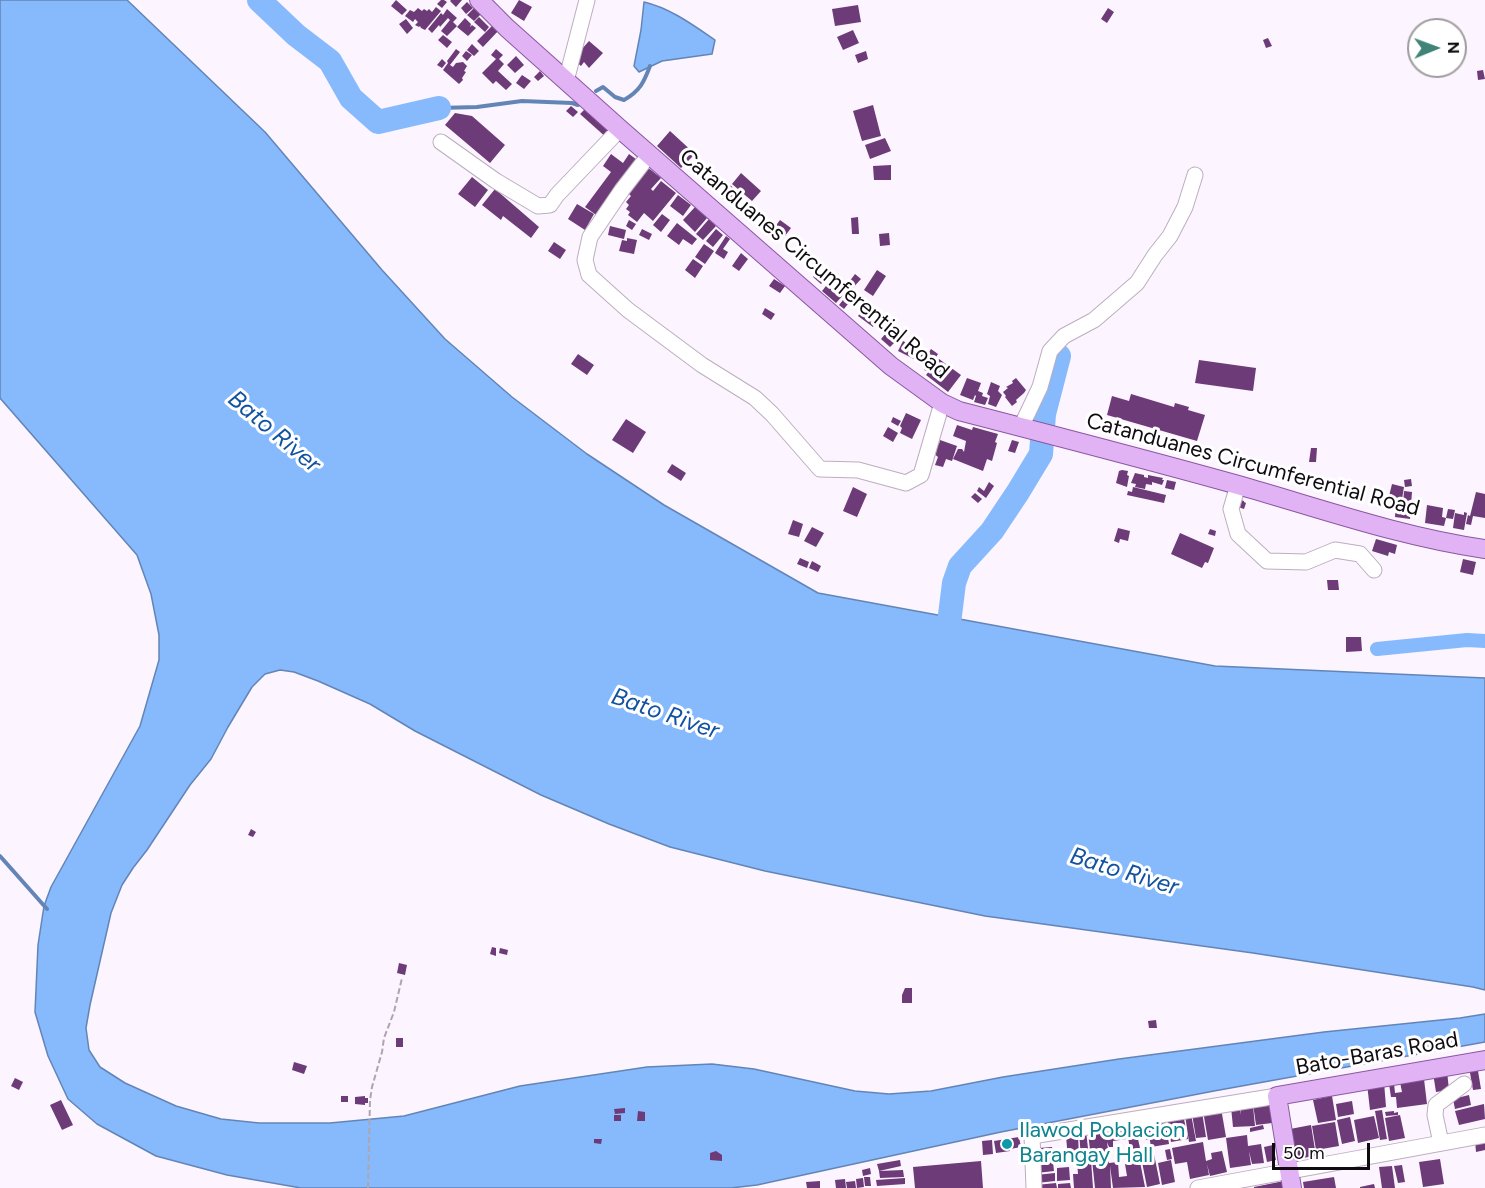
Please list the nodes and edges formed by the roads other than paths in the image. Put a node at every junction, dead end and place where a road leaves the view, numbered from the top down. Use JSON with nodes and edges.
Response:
{"nodes":[{"id":1,"x":479,"y":0,"type":"edge"},
{"id":2,"x":587,"y":0,"type":"edge"},
{"id":3,"x":566,"y":81,"type":"junction"},
{"id":4,"x":620,"y":129,"type":"junction"},
{"id":5,"x":441,"y":142,"type":"dead end"},
{"id":6,"x":650,"y":155,"type":"junction"},
{"id":7,"x":1195,"y":175,"type":"dead end"},
{"id":8,"x":942,"y":404,"type":"junction"},
{"id":9,"x":1037,"y":431,"type":"junction"},
{"id":10,"x":1238,"y":485,"type":"junction"},
{"id":11,"x":1485,"y":549,"type":"edge"},
{"id":12,"x":1374,"y":570,"type":"dead end"},
{"id":13,"x":1485,"y":1060,"type":"edge"},
{"id":14,"x":1464,"y":1084,"type":"dead end"},
{"id":15,"x":1276,"y":1096,"type":"junction"},
{"id":16,"x":1485,"y":1135,"type":"edge"},
{"id":17,"x":1441,"y":1143,"type":"junction"},
{"id":18,"x":1291,"y":1179,"type":"edge"},
{"id":19,"x":1034,"y":1188,"type":"edge"},
{"id":20,"x":1198,"y":1188,"type":"edge"}],
"edges":[{"from":1,"to":3,"type":"main road","name":"Catanduanes Circumferential Road"},
{"from":2,"to":3,"type":"street"},
{"from":3,"to":4,"type":"main road","name":"Catanduanes Circumferential Road"},
{"from":4,"to":5,"type":"street"},
{"from":4,"to":6,"type":"main road","name":"Catanduanes Circumferential Road"},
{"from":6,"to":8,"type":"main road","name":"Catanduanes Circumferential Road"},
{"from":6,"to":8,"type":"street"},
{"from":7,"to":9,"type":"street"},
{"from":8,"to":9,"type":"main road","name":"Catanduanes Circumferential Road"},
{"from":9,"to":10,"type":"main road","name":"Catanduanes Circumferential Road"},
{"from":10,"to":11,"type":"main road","name":"Catanduanes Circumferential Road"},
{"from":10,"to":12,"type":"street"},
{"from":13,"to":15,"type":"main road","name":"Bato-Baras Road"},
{"from":14,"to":17,"type":"street"},
{"from":15,"to":18,"type":"main road"},
{"from":15,"to":19,"type":"street"},
{"from":16,"to":17,"type":"street"},
{"from":17,"to":18,"type":"street"},
{"from":18,"to":20,"type":"street"}]}
